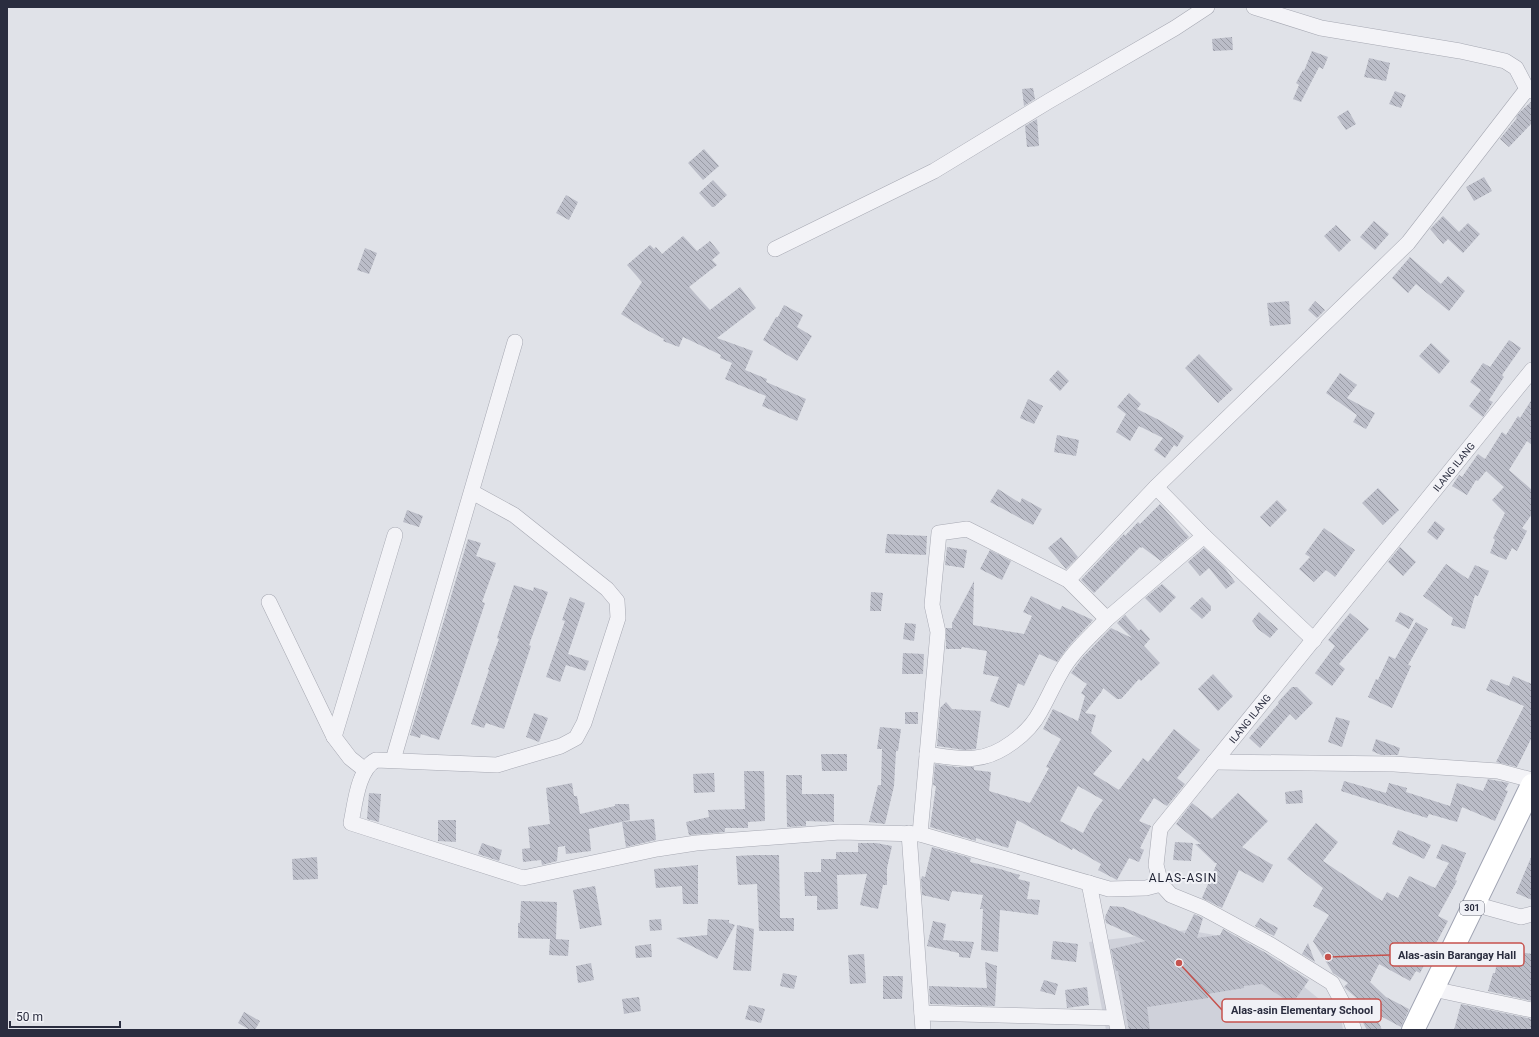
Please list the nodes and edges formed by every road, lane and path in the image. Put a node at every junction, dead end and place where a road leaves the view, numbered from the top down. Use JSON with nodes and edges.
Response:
{"nodes":[{"id":1,"x":1207,"y":7,"type":"edge"},
{"id":2,"x":1254,"y":7,"type":"edge"},
{"id":3,"x":1530,"y":90,"type":"edge"},
{"id":4,"x":775,"y":249,"type":"dead end"},
{"id":5,"x":516,"y":342,"type":"dead end"},
{"id":6,"x":1532,"y":370,"type":"edge"},
{"id":7,"x":1156,"y":487,"type":"junction"},
{"id":8,"x":472,"y":492,"type":"junction"},
{"id":9,"x":396,"y":534,"type":"dead end"},
{"id":10,"x":1204,"y":536,"type":"junction"},
{"id":11,"x":1068,"y":580,"type":"junction"},
{"id":12,"x":269,"y":602,"type":"dead end"},
{"id":13,"x":1107,"y":619,"type":"junction"},
{"id":14,"x":1314,"y":640,"type":"junction"},
{"id":15,"x":334,"y":737,"type":"junction"},
{"id":16,"x":927,"y":754,"type":"junction"},
{"id":17,"x":393,"y":760,"type":"junction"},
{"id":18,"x":1214,"y":762,"type":"junction"},
{"id":19,"x":365,"y":770,"type":"junction"},
{"id":20,"x":1532,"y":780,"type":"edge"},
{"id":21,"x":1532,"y":785,"type":"edge"},
{"id":22,"x":914,"y":834,"type":"junction"},
{"id":23,"x":1089,"y":883,"type":"junction"},
{"id":24,"x":1161,"y":884,"type":"junction"},
{"id":25,"x":1474,"y":904,"type":"junction"},
{"id":26,"x":1532,"y":914,"type":"edge"},
{"id":27,"x":1433,"y":989,"type":"junction"},
{"id":28,"x":1532,"y":1010,"type":"edge"},
{"id":29,"x":922,"y":1013,"type":"junction"},
{"id":30,"x":1116,"y":1024,"type":"edge"},
{"id":31,"x":923,"y":1030,"type":"edge"},
{"id":32,"x":1354,"y":1030,"type":"edge"},
{"id":33,"x":1413,"y":1030,"type":"edge"}],
"edges":[{"from":1,"to":4,"type":"street"},
{"from":2,"to":3,"type":"street"},
{"from":3,"to":7,"type":"street"},
{"from":5,"to":8,"type":"street"},
{"from":6,"to":14,"type":"street","name":"ILANG ILANG"},
{"from":7,"to":10,"type":"street"},
{"from":7,"to":11,"type":"street"},
{"from":8,"to":17,"type":"street"},
{"from":8,"to":17,"type":"street"},
{"from":9,"to":15,"type":"street"},
{"from":10,"to":13,"type":"street"},
{"from":10,"to":14,"type":"street"},
{"from":11,"to":13,"type":"street"},
{"from":11,"to":16,"type":"street"},
{"from":12,"to":15,"type":"street"},
{"from":13,"to":16,"type":"street"},
{"from":14,"to":18,"type":"street","name":"ILANG ILANG"},
{"from":15,"to":19,"type":"street"},
{"from":16,"to":22,"type":"street"},
{"from":17,"to":19,"type":"street"},
{"from":18,"to":20,"type":"street"},
{"from":18,"to":24,"type":"street","name":"ILANG ILANG"},
{"from":19,"to":22,"type":"street"},
{"from":21,"to":25,"type":"main road","number":"301"},
{"from":22,"to":23,"type":"street"},
{"from":22,"to":29,"type":"street"},
{"from":23,"to":24,"type":"street"},
{"from":23,"to":30,"type":"street"},
{"from":24,"to":32,"type":"street"},
{"from":25,"to":26,"type":"street"},
{"from":25,"to":27,"type":"main road","number":"301"},
{"from":27,"to":28,"type":"street"},
{"from":27,"to":33,"type":"main road","number":"301"},
{"from":29,"to":30,"type":"street"},
{"from":29,"to":31,"type":"street"}]}
